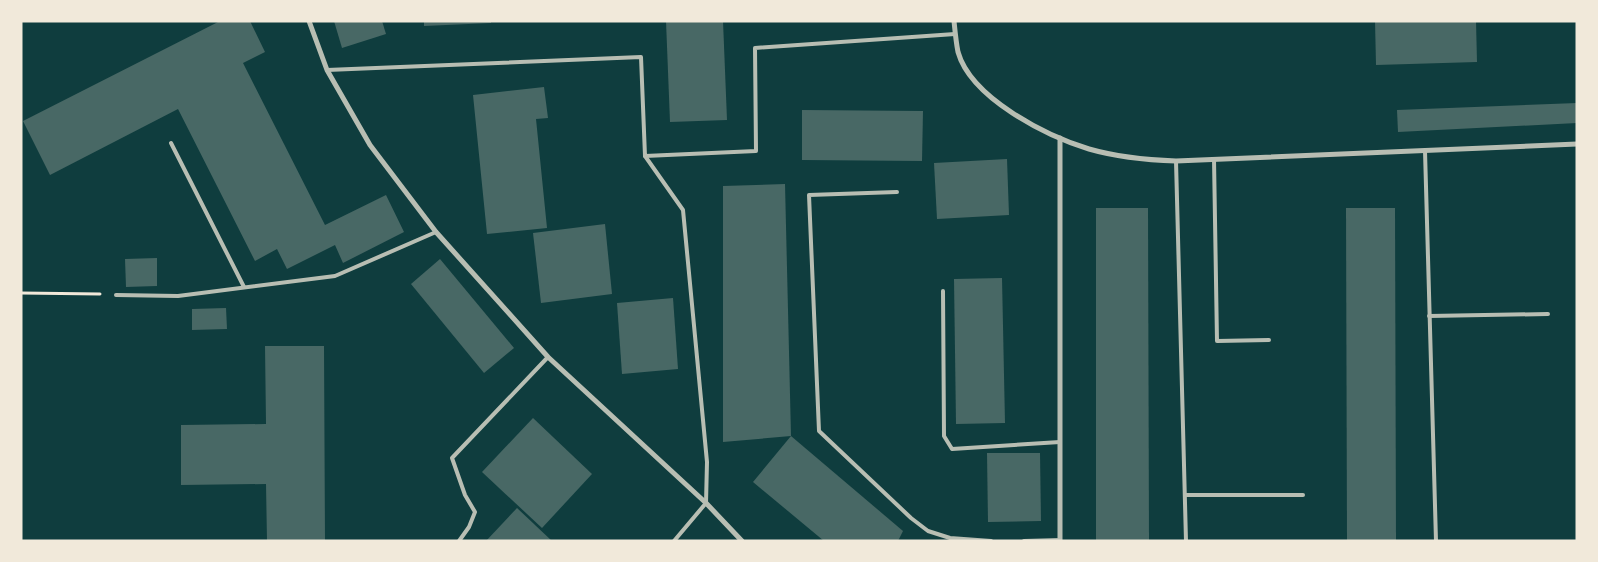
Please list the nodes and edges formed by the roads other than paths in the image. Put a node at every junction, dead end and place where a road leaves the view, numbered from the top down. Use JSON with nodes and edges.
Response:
{"nodes":[{"id":1,"x":309,"y":21,"type":"edge"},
{"id":2,"x":954,"y":21,"type":"edge"},
{"id":3,"x":955,"y":34,"type":"junction"},
{"id":4,"x":327,"y":70,"type":"junction"},
{"id":5,"x":1060,"y":138,"type":"junction"},
{"id":6,"x":171,"y":143,"type":"dead end"},
{"id":7,"x":1577,"y":144,"type":"edge"},
{"id":8,"x":1425,"y":151,"type":"junction"},
{"id":9,"x":645,"y":156,"type":"junction"},
{"id":10,"x":1214,"y":159,"type":"junction"},
{"id":11,"x":1176,"y":161,"type":"junction"},
{"id":12,"x":897,"y":192,"type":"dead end"},
{"id":13,"x":436,"y":232,"type":"junction"},
{"id":14,"x":244,"y":288,"type":"junction"},
{"id":15,"x":943,"y":291,"type":"dead end"},
{"id":16,"x":116,"y":294,"type":"road end"},
{"id":17,"x":1548,"y":314,"type":"dead end"},
{"id":18,"x":1430,"y":316,"type":"junction"},
{"id":19,"x":1268,"y":340,"type":"dead end"},
{"id":20,"x":548,"y":357,"type":"junction"},
{"id":21,"x":1060,"y":442,"type":"junction"},
{"id":22,"x":1185,"y":495,"type":"junction"},
{"id":23,"x":1303,"y":495,"type":"dead end"},
{"id":24,"x":706,"y":503,"type":"junction"},
{"id":25,"x":1060,"y":540,"type":"edge"},
{"id":26,"x":459,"y":541,"type":"edge"},
{"id":27,"x":674,"y":541,"type":"edge"},
{"id":28,"x":742,"y":541,"type":"edge"},
{"id":29,"x":991,"y":541,"type":"edge"},
{"id":30,"x":1024,"y":541,"type":"edge"},
{"id":31,"x":1186,"y":541,"type":"edge"},
{"id":32,"x":1436,"y":541,"type":"edge"}],
"edges":[{"from":1,"to":4,"type":"street"},
{"from":2,"to":3,"type":"street"},
{"from":3,"to":5,"type":"street"},
{"from":3,"to":9,"type":"lane"},
{"from":4,"to":9,"type":"lane"},
{"from":4,"to":13,"type":"street"},
{"from":5,"to":11,"type":"street"},
{"from":5,"to":21,"type":"street"},
{"from":6,"to":14,"type":"lane"},
{"from":7,"to":8,"type":"street"},
{"from":8,"to":10,"type":"street"},
{"from":8,"to":18,"type":"lane"},
{"from":9,"to":24,"type":"lane"},
{"from":10,"to":11,"type":"street"},
{"from":10,"to":19,"type":"lane"},
{"from":11,"to":22,"type":"lane"},
{"from":12,"to":29,"type":"lane"},
{"from":13,"to":14,"type":"lane"},
{"from":13,"to":20,"type":"street"},
{"from":14,"to":16,"type":"lane"},
{"from":15,"to":21,"type":"lane"},
{"from":17,"to":18,"type":"lane"},
{"from":18,"to":32,"type":"lane"},
{"from":20,"to":24,"type":"street"},
{"from":20,"to":26,"type":"lane"},
{"from":21,"to":25,"type":"street"},
{"from":22,"to":23,"type":"lane"},
{"from":22,"to":31,"type":"lane"},
{"from":24,"to":27,"type":"lane"},
{"from":24,"to":28,"type":"street"},
{"from":25,"to":30,"type":"lane"}]}
